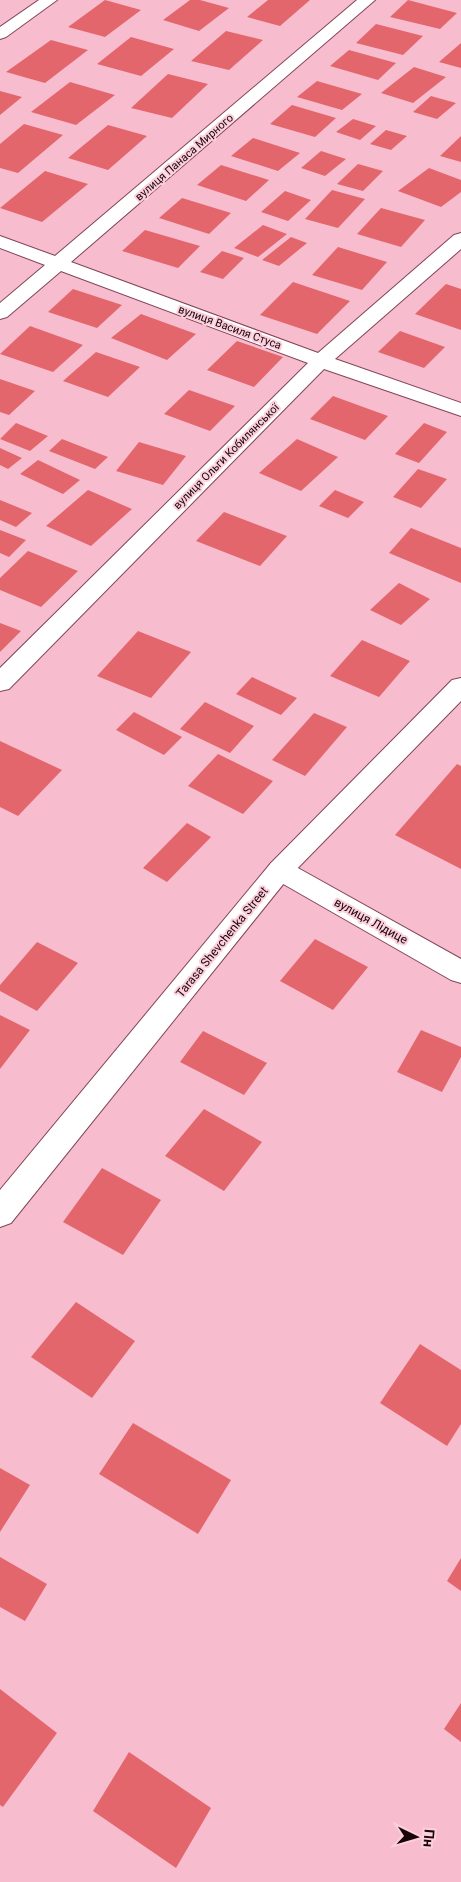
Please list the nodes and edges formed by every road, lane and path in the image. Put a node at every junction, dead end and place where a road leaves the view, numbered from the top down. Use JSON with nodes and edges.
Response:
{"nodes":[{"id":1,"x":49,"y":0,"type":"edge"},
{"id":2,"x":367,"y":0,"type":"edge"},
{"id":3,"x":0,"y":34,"type":"edge"},
{"id":4,"x":461,"y":239,"type":"edge"},
{"id":5,"x":0,"y":242,"type":"edge"},
{"id":6,"x":58,"y":264,"type":"junction"},
{"id":7,"x":0,"y":313,"type":"edge"},
{"id":8,"x":320,"y":360,"type":"junction"},
{"id":9,"x":461,"y":410,"type":"edge"},
{"id":10,"x":0,"y":683,"type":"edge"},
{"id":11,"x":461,"y":686,"type":"edge"},
{"id":12,"x":280,"y":870,"type":"junction"},
{"id":13,"x":461,"y":972,"type":"edge"},
{"id":14,"x":0,"y":1213,"type":"edge"}],
"edges":[{"from":1,"to":3,"type":"street"},
{"from":2,"to":6,"type":"street","name":"вулиця Панаса Мирного"},
{"from":4,"to":8,"type":"street","name":"вулиця Ольги Кобилянської"},
{"from":5,"to":6,"type":"street","name":"вулиця Василя Стуса"},
{"from":6,"to":7,"type":"street","name":"вулиця Панаса Мирного"},
{"from":6,"to":8,"type":"street","name":"вулиця Василя Стуса"},
{"from":8,"to":9,"type":"street","name":"вулиця Василя Стуса"},
{"from":8,"to":10,"type":"street","name":"вулиця Ольги Кобилянської"},
{"from":11,"to":12,"type":"street","name":"Tarasa Shevchenka Street"},
{"from":12,"to":13,"type":"street","name":"вулиця Лідице"},
{"from":12,"to":14,"type":"street","name":"Tarasa Shevchenka Street"}]}
